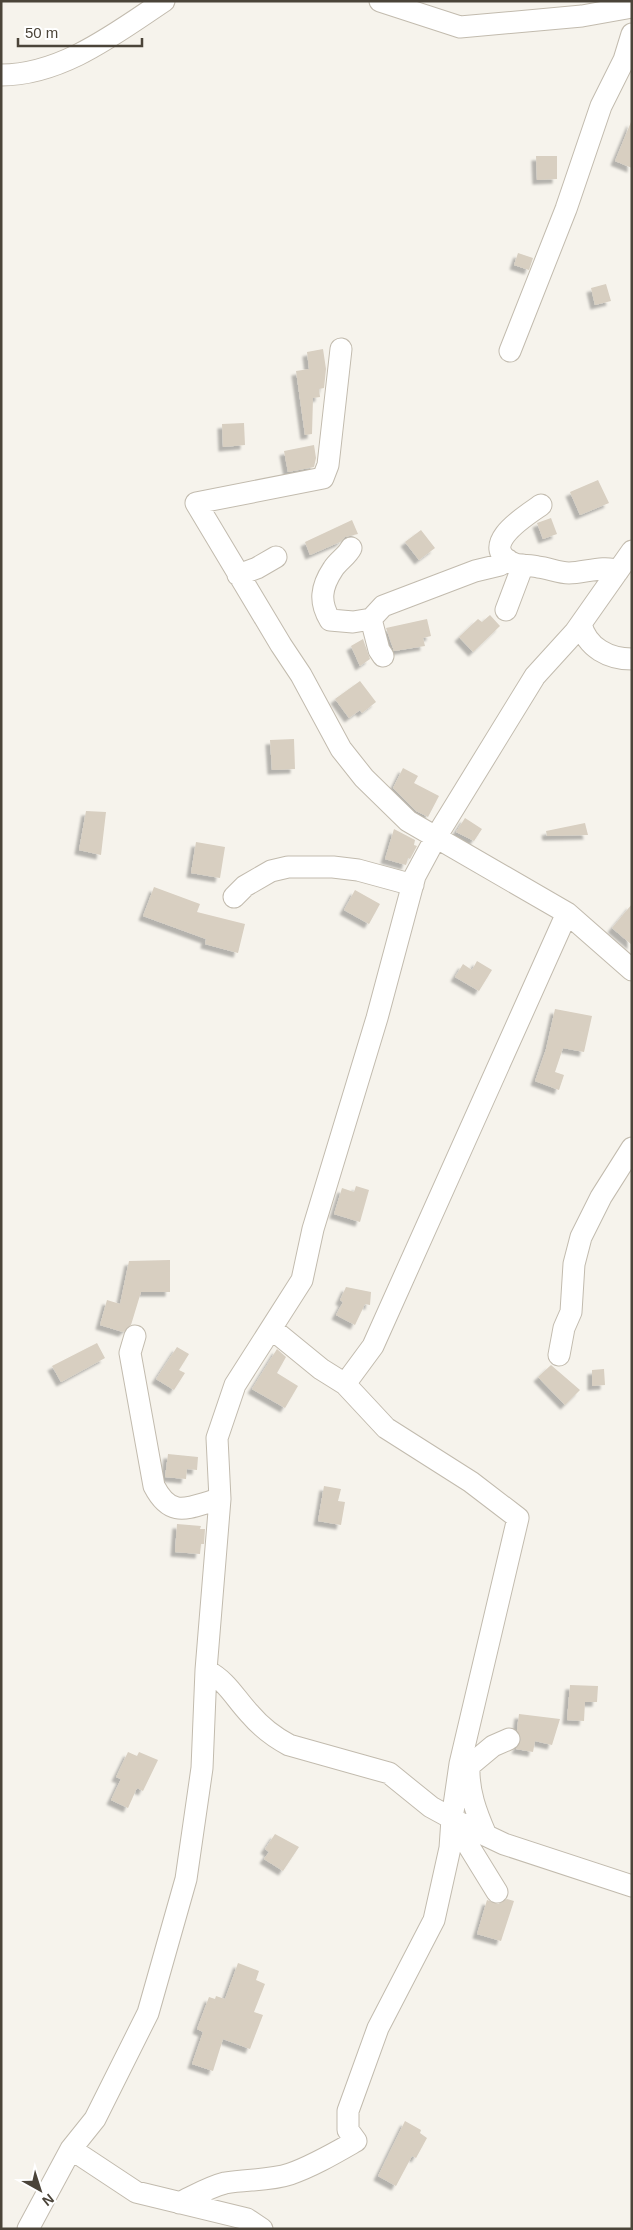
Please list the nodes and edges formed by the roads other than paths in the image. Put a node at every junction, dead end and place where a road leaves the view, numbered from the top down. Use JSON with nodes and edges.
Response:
{"nodes":[{"id":1,"x":164,"y":1,"type":"edge"},
{"id":2,"x":380,"y":1,"type":"edge"},
{"id":3,"x":632,"y":7,"type":"edge"},
{"id":4,"x":632,"y":34,"type":"edge"},
{"id":5,"x":1,"y":75,"type":"edge"},
{"id":6,"x":341,"y":349,"type":"dead end"},
{"id":7,"x":510,"y":351,"type":"dead end"},
{"id":8,"x":541,"y":505,"type":"dead end"},
{"id":9,"x":351,"y":548,"type":"dead end"},
{"id":10,"x":632,"y":551,"type":"edge"},
{"id":11,"x":276,"y":557,"type":"dead end"},
{"id":12,"x":515,"y":563,"type":"junction"},
{"id":13,"x":618,"y":571,"type":"junction"},
{"id":14,"x":238,"y":575,"type":"junction"},
{"id":15,"x":506,"y":610,"type":"dead end"},
{"id":16,"x":371,"y":619,"type":"junction"},
{"id":17,"x":581,"y":624,"type":"junction"},
{"id":18,"x":383,"y":656,"type":"dead end"},
{"id":19,"x":632,"y":659,"type":"edge"},
{"id":20,"x":436,"y":837,"type":"junction"},
{"id":21,"x":413,"y":885,"type":"junction"},
{"id":22,"x":234,"y":897,"type":"dead end"},
{"id":23,"x":567,"y":914,"type":"junction"},
{"id":24,"x":632,"y":970,"type":"edge"},
{"id":25,"x":632,"y":1148,"type":"edge"},
{"id":26,"x":272,"y":1330,"type":"junction"},
{"id":27,"x":135,"y":1336,"type":"dead end"},
{"id":28,"x":559,"y":1355,"type":"dead end"},
{"id":29,"x":345,"y":1384,"type":"junction"},
{"id":30,"x":220,"y":1498,"type":"junction"},
{"id":31,"x":206,"y":1670,"type":"junction"},
{"id":32,"x":509,"y":1739,"type":"dead end"},
{"id":33,"x":452,"y":1819,"type":"junction"},
{"id":34,"x":486,"y":1835,"type":"junction"},
{"id":35,"x":632,"y":1886,"type":"edge"},
{"id":36,"x":497,"y":1892,"type":"dead end"},
{"id":37,"x":72,"y":2149,"type":"junction"},
{"id":38,"x":179,"y":2203,"type":"junction"},
{"id":39,"x":28,"y":2229,"type":"edge"},
{"id":40,"x":262,"y":2229,"type":"edge"}],
"edges":[{"from":1,"to":5,"type":"street"},
{"from":2,"to":3,"type":"street"},
{"from":4,"to":7,"type":"street"},
{"from":6,"to":14,"type":"street"},
{"from":8,"to":12,"type":"street"},
{"from":9,"to":16,"type":"street"},
{"from":10,"to":13,"type":"street"},
{"from":11,"to":14,"type":"street"},
{"from":12,"to":13,"type":"street"},
{"from":12,"to":15,"type":"street"},
{"from":12,"to":16,"type":"street"},
{"from":13,"to":17,"type":"street"},
{"from":14,"to":20,"type":"street"},
{"from":16,"to":18,"type":"street"},
{"from":17,"to":19,"type":"street"},
{"from":17,"to":20,"type":"street"},
{"from":20,"to":21,"type":"street"},
{"from":20,"to":23,"type":"street"},
{"from":21,"to":22,"type":"street"},
{"from":21,"to":26,"type":"street"},
{"from":23,"to":24,"type":"street"},
{"from":23,"to":29,"type":"street"},
{"from":25,"to":28,"type":"street"},
{"from":26,"to":29,"type":"street"},
{"from":26,"to":30,"type":"street"},
{"from":27,"to":30,"type":"street"},
{"from":29,"to":33,"type":"street"},
{"from":30,"to":31,"type":"street"},
{"from":31,"to":33,"type":"street"},
{"from":31,"to":37,"type":"street"},
{"from":32,"to":34,"type":"street"},
{"from":33,"to":34,"type":"street"},
{"from":33,"to":36,"type":"street"},
{"from":33,"to":38,"type":"street"},
{"from":34,"to":35,"type":"street"},
{"from":37,"to":38,"type":"street"},
{"from":37,"to":39,"type":"street"},
{"from":38,"to":40,"type":"street"}]}
